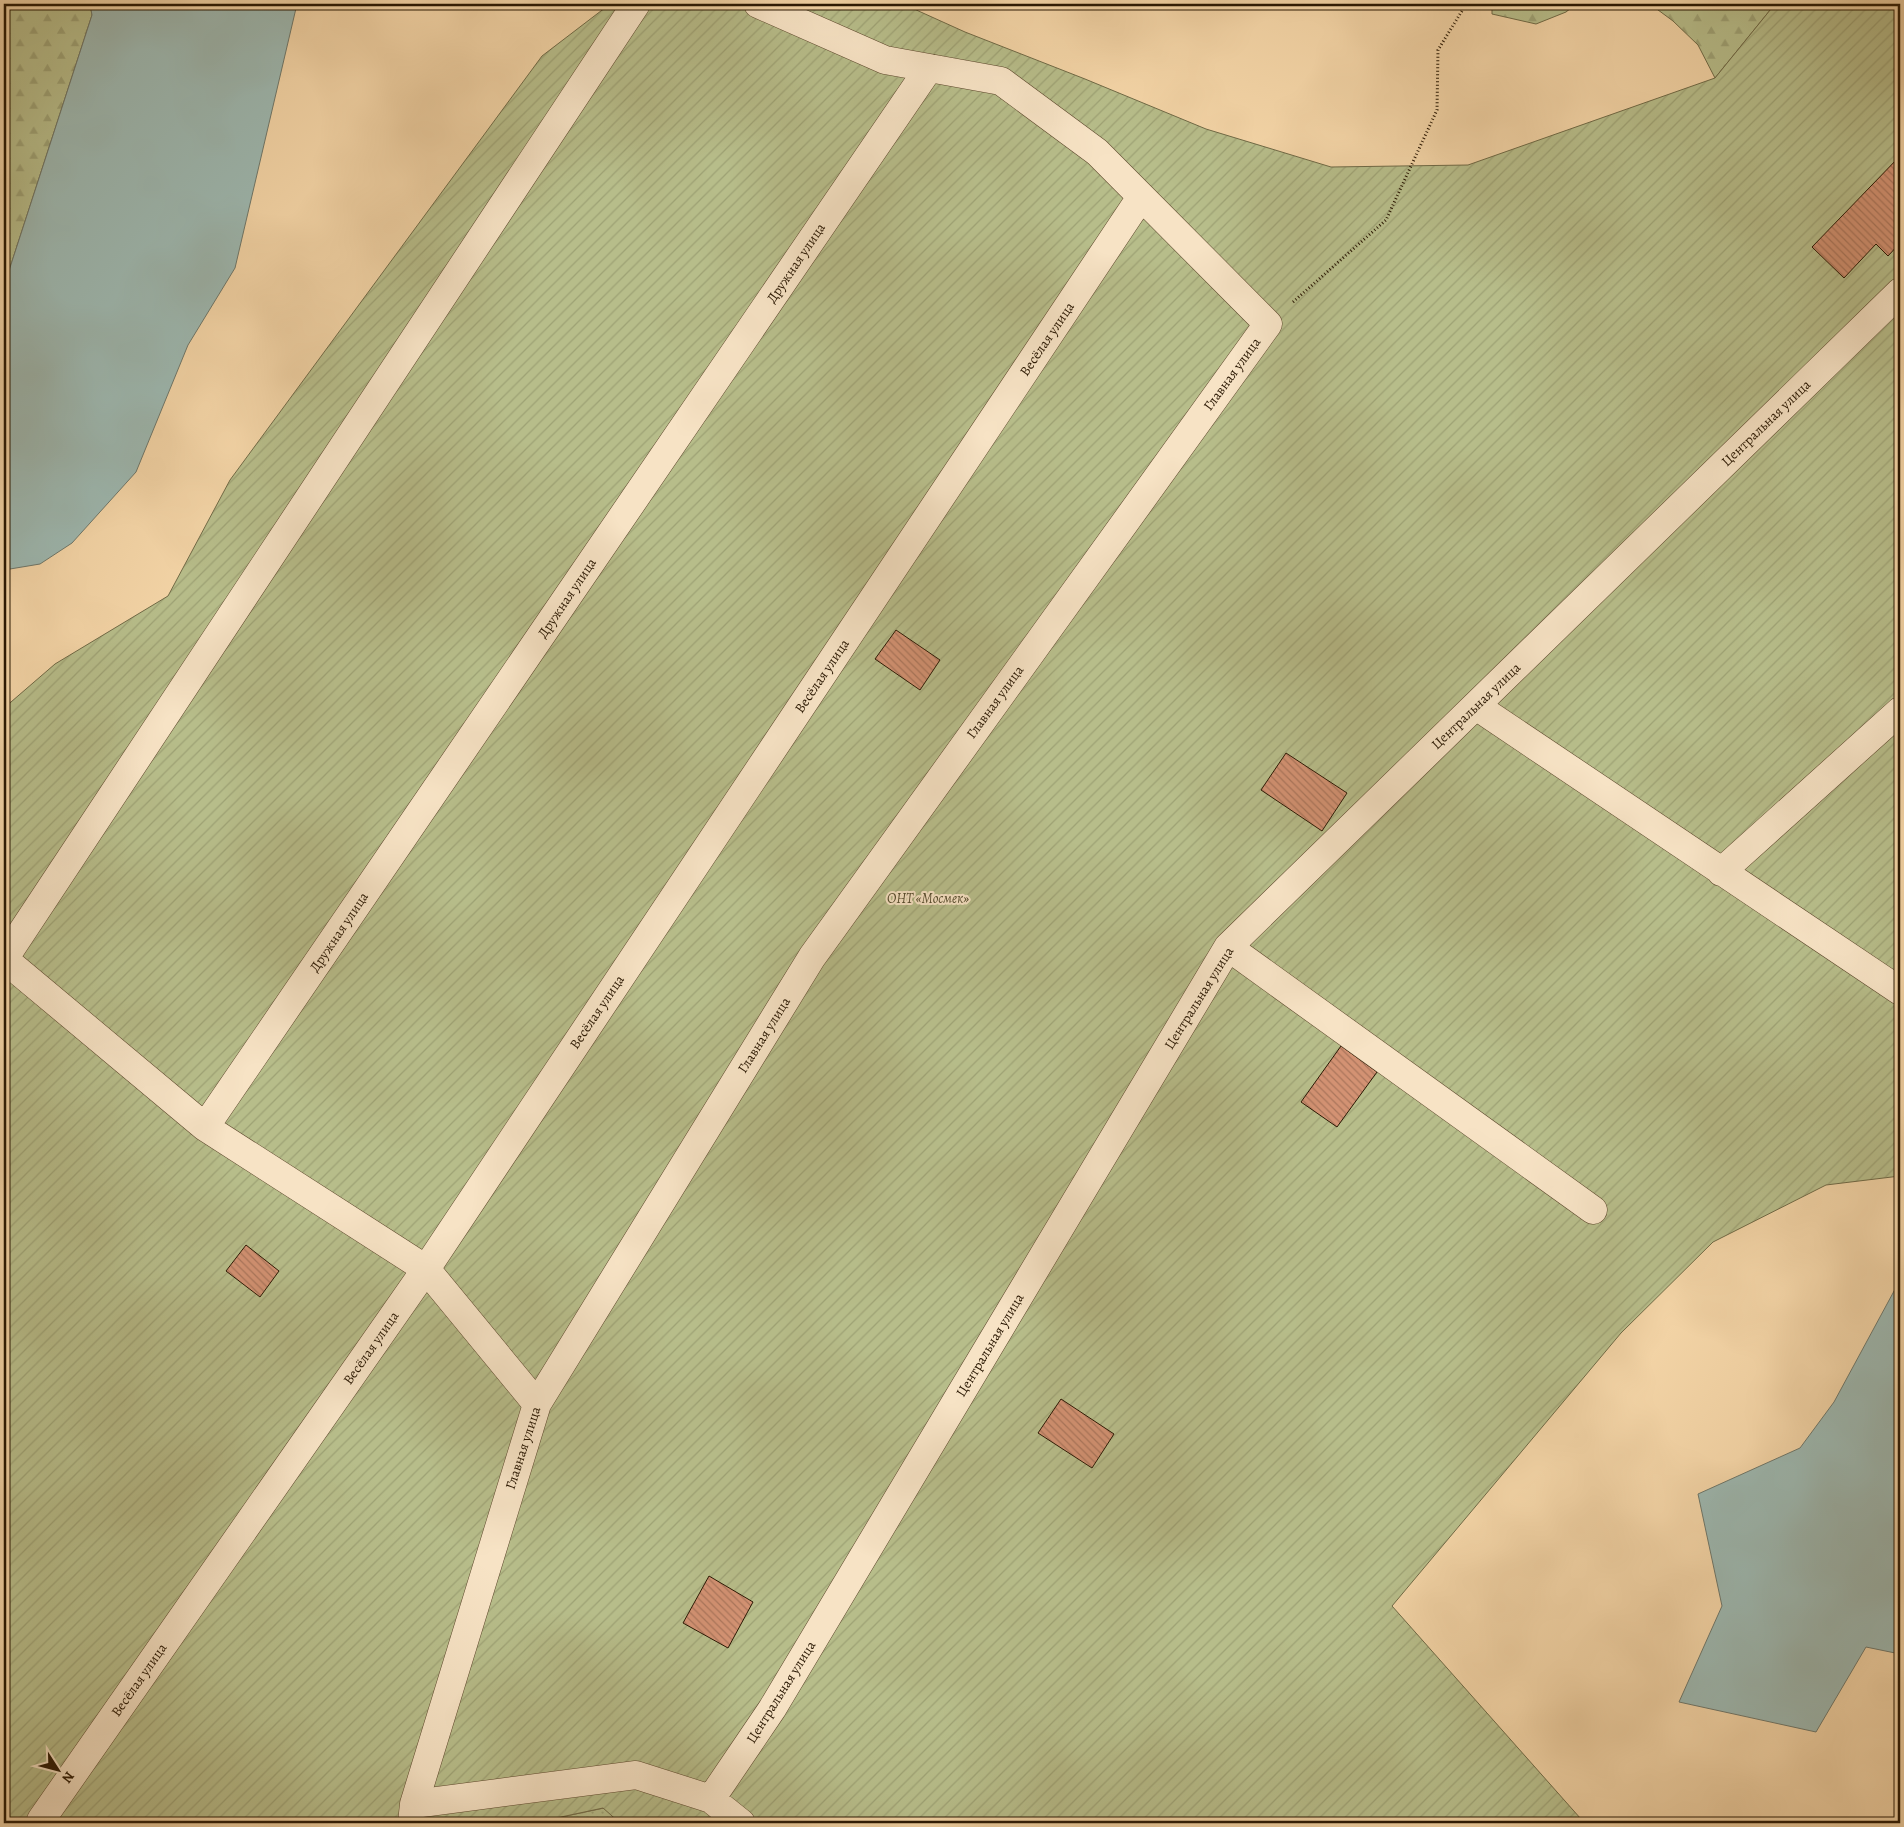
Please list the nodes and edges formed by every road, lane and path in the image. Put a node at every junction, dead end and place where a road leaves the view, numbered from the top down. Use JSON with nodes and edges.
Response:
{"nodes":[{"id":1,"x":636,"y":4,"type":"edge"},
{"id":2,"x":758,"y":4,"type":"edge"},
{"id":3,"x":1465,"y":4,"type":"edge"},
{"id":4,"x":929,"y":68,"type":"junction"},
{"id":5,"x":1141,"y":196,"type":"junction"},
{"id":6,"x":1900,"y":292,"type":"edge"},
{"id":7,"x":1268,"y":324,"type":"junction"},
{"id":8,"x":1476,"y":706,"type":"junction"},
{"id":9,"x":1900,"y":711,"type":"edge"},
{"id":10,"x":1721,"y":872,"type":"junction"},
{"id":11,"x":1228,"y":947,"type":"junction"},
{"id":12,"x":4,"y":959,"type":"edge"},
{"id":13,"x":1900,"y":991,"type":"edge"},
{"id":14,"x":205,"y":1127,"type":"junction"},
{"id":15,"x":1593,"y":1210,"type":"dead end"},
{"id":16,"x":426,"y":1269,"type":"junction"},
{"id":17,"x":537,"y":1404,"type":"junction"},
{"id":18,"x":711,"y":1799,"type":"junction"},
{"id":19,"x":413,"y":1814,"type":"edge"},
{"id":20,"x":41,"y":1820,"type":"dead end"},
{"id":21,"x":741,"y":1823,"type":"edge"}],
"edges":[{"from":1,"to":12,"type":"street"},
{"from":2,"to":4,"type":"street"},
{"from":3,"to":7,"type":"path"},
{"from":4,"to":5,"type":"street"},
{"from":4,"to":14,"type":"street","name":"Дружная улица"},
{"from":5,"to":7,"type":"street"},
{"from":5,"to":16,"type":"street","name":"Весёлая улица"},
{"from":6,"to":8,"type":"street","name":"Центральная улица"},
{"from":7,"to":17,"type":"street","name":"Главная улица"},
{"from":8,"to":10,"type":"street"},
{"from":8,"to":11,"type":"street","name":"Центральная улица"},
{"from":9,"to":10,"type":"street"},
{"from":10,"to":13,"type":"street"},
{"from":11,"to":15,"type":"street"},
{"from":11,"to":18,"type":"street","name":"Центральная улица"},
{"from":12,"to":14,"type":"street"},
{"from":14,"to":16,"type":"street"},
{"from":16,"to":17,"type":"street"},
{"from":16,"to":20,"type":"street","name":"Весёлая улица"},
{"from":17,"to":19,"type":"street","name":"Главная улица"},
{"from":18,"to":19,"type":"street"},
{"from":18,"to":21,"type":"street"}]}
